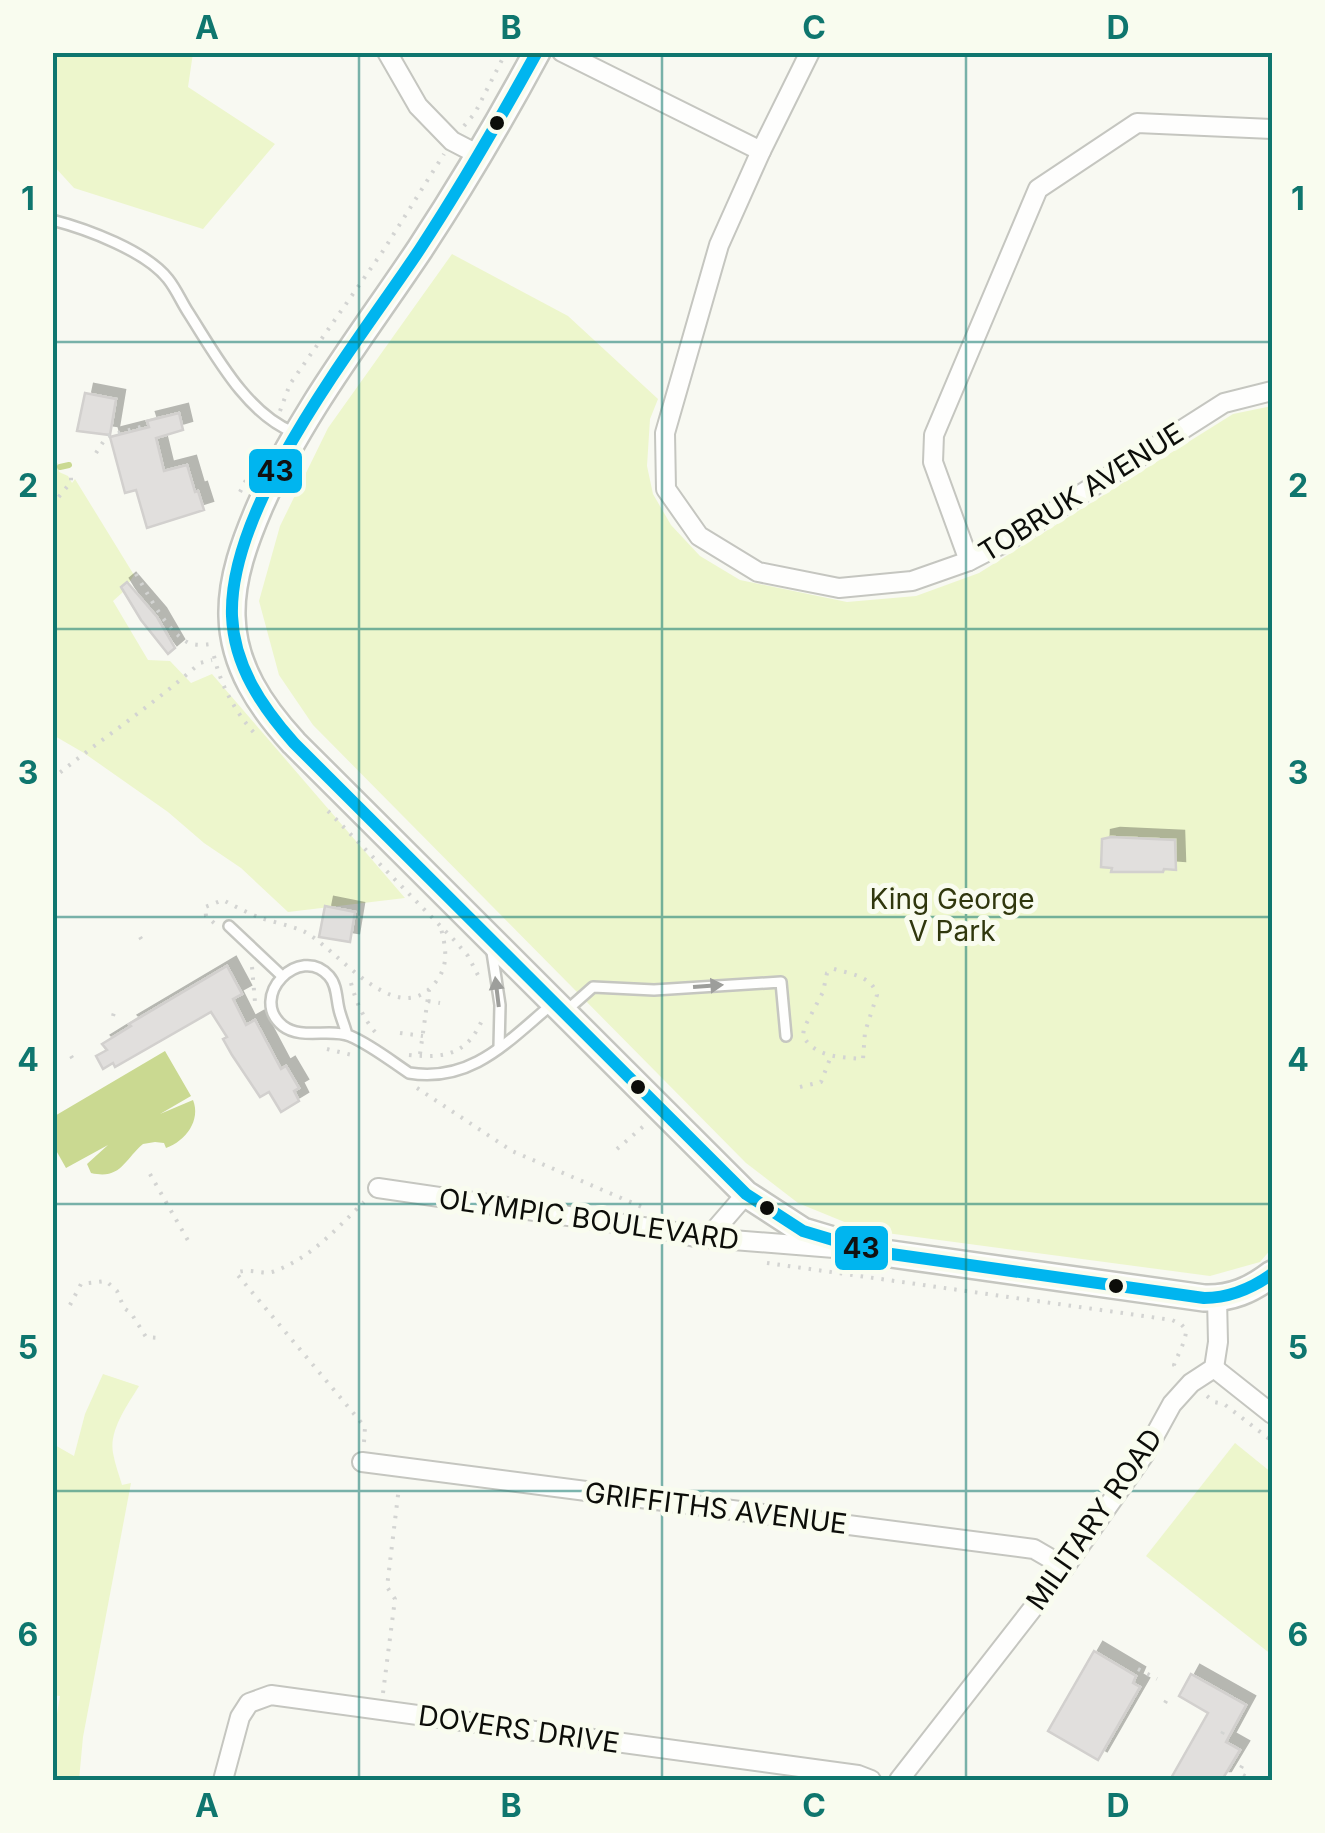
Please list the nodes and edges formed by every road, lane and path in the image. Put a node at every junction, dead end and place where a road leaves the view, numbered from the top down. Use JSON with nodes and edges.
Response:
{"nodes":[{"id":1,"x":387,"y":52,"type":"edge"},
{"id":2,"x":537,"y":52,"type":"edge"},
{"id":3,"x":562,"y":52,"type":"edge"},
{"id":4,"x":810,"y":52,"type":"edge"},
{"id":5,"x":1272,"y":129,"type":"edge"},
{"id":6,"x":761,"y":151,"type":"junction"},
{"id":7,"x":478,"y":154,"type":"junction"},
{"id":8,"x":54,"y":219,"type":"edge"},
{"id":9,"x":1272,"y":392,"type":"edge"},
{"id":10,"x":148,"y":425,"type":"dead end"},
{"id":11,"x":296,"y":433,"type":"junction"},
{"id":12,"x":96,"y":453,"type":"dead end"},
{"id":13,"x":71,"y":470,"type":"dead end"},
{"id":14,"x":52,"y":505,"type":"edge"},
{"id":15,"x":969,"y":561,"type":"junction"},
{"id":16,"x":136,"y":574,"type":"dead end"},
{"id":17,"x":212,"y":644,"type":"dead end"},
{"id":18,"x":214,"y":659,"type":"dead end"},
{"id":19,"x":52,"y":779,"type":"edge"},
{"id":20,"x":224,"y":926,"type":"joint"},
{"id":21,"x":490,"y":936,"type":"junction"},
{"id":22,"x":320,"y":944,"type":"junction"},
{"id":23,"x":312,"y":953,"type":"dead end"},
{"id":24,"x":248,"y":957,"type":"dead end"},
{"id":25,"x":282,"y":976,"type":"junction"},
{"id":26,"x":480,"y":980,"type":"dead end"},
{"id":27,"x":351,"y":983,"type":"dead end"},
{"id":28,"x":429,"y":990,"type":"junction"},
{"id":29,"x":428,"y":1001,"type":"junction"},
{"id":30,"x":440,"y":1003,"type":"dead end"},
{"id":31,"x":559,"y":1008,"type":"junction"},
{"id":32,"x":115,"y":1009,"type":"dead end"},
{"id":33,"x":260,"y":1013,"type":"dead end"},
{"id":34,"x":113,"y":1016,"type":"dead end"},
{"id":35,"x":484,"y":1016,"type":"dead end"},
{"id":36,"x":400,"y":1033,"type":"dead end"},
{"id":37,"x":348,"y":1035,"type":"junction"},
{"id":38,"x":423,"y":1036,"type":"junction"},
{"id":39,"x":786,"y":1036,"type":"dead end"},
{"id":40,"x":380,"y":1037,"type":"dead end"},
{"id":41,"x":322,"y":1048,"type":"dead end"},
{"id":42,"x":396,"y":1048,"type":"dead end"},
{"id":43,"x":498,"y":1048,"type":"junction"},
{"id":44,"x":357,"y":1056,"type":"dead end"},
{"id":45,"x":420,"y":1056,"type":"junction"},
{"id":46,"x":831,"y":1056,"type":"junction"},
{"id":47,"x":403,"y":1084,"type":"dead end"},
{"id":48,"x":800,"y":1087,"type":"dead end"},
{"id":49,"x":650,"y":1116,"type":"dead end"},
{"id":50,"x":617,"y":1149,"type":"dead end"},
{"id":51,"x":150,"y":1174,"type":"dead end"},
{"id":52,"x":378,"y":1188,"type":"joint"},
{"id":53,"x":746,"y":1194,"type":"junction"},
{"id":54,"x":670,"y":1231,"type":"junction"},
{"id":55,"x":695,"y":1237,"type":"junction"},
{"id":56,"x":190,"y":1244,"type":"dead end"},
{"id":57,"x":870,"y":1251,"type":"junction"},
{"id":58,"x":757,"y":1262,"type":"dead end"},
{"id":59,"x":1272,"y":1274,"type":"edge"},
{"id":60,"x":1217,"y":1298,"type":"junction"},
{"id":61,"x":70,"y":1305,"type":"dead end"},
{"id":62,"x":159,"y":1338,"type":"dead end"},
{"id":63,"x":1174,"y":1365,"type":"dead end"},
{"id":64,"x":1214,"y":1368,"type":"junction"},
{"id":65,"x":1214,"y":1402,"type":"dead end"},
{"id":66,"x":1272,"y":1414,"type":"edge"},
{"id":67,"x":1272,"y":1440,"type":"edge"},
{"id":68,"x":362,"y":1462,"type":"joint"},
{"id":69,"x":397,"y":1499,"type":"dead end"},
{"id":70,"x":1064,"y":1567,"type":"junction"},
{"id":71,"x":1138,"y":1669,"type":"dead end"},
{"id":72,"x":1157,"y":1679,"type":"dead end"},
{"id":73,"x":1169,"y":1696,"type":"dead end"},
{"id":74,"x":1165,"y":1703,"type":"dead end"},
{"id":75,"x":381,"y":1710,"type":"junction"},
{"id":76,"x":1226,"y":1728,"type":"dead end"},
{"id":77,"x":1222,"y":1734,"type":"dead end"},
{"id":78,"x":223,"y":1780,"type":"edge"},
{"id":79,"x":871,"y":1780,"type":"edge"},
{"id":80,"x":899,"y":1780,"type":"edge"}],
"edges":[{"from":1,"to":7,"type":"street"},
{"from":2,"to":7,"type":"main road"},
{"from":3,"to":6,"type":"street"},
{"from":4,"to":6,"type":"street","name":"TOBRUK AVENUE"},
{"from":5,"to":15,"type":"street"},
{"from":6,"to":15,"type":"street","name":"TOBRUK AVENUE"},
{"from":7,"to":11,"type":"main road"},
{"from":8,"to":11,"type":"lane"},
{"from":9,"to":15,"type":"street","name":"TOBRUK AVENUE"},
{"from":10,"to":12,"type":"path"},
{"from":11,"to":21,"type":"main road"},
{"from":13,"to":14,"type":"path"},
{"from":16,"to":17,"type":"path"},
{"from":18,"to":19,"type":"path"},
{"from":20,"to":22,"type":"path"},
{"from":20,"to":25,"type":"lane"},
{"from":21,"to":31,"type":"main road"},
{"from":43,"to":21,"type":"lane","one_way":true},
{"from":22,"to":23,"type":"path"},
{"from":22,"to":28,"type":"path"},
{"from":24,"to":33,"type":"path"},
{"from":25,"to":37,"type":"lane"},
{"from":25,"to":37,"type":"lane"},
{"from":26,"to":28,"type":"path"},
{"from":27,"to":40,"type":"path"},
{"from":28,"to":29,"type":"path"},
{"from":29,"to":30,"type":"path"},
{"from":29,"to":38,"type":"path"},
{"from":31,"to":39,"type":"lane","one_way":true},
{"from":31,"to":43,"type":"lane"},
{"from":31,"to":53,"type":"main road"},
{"from":32,"to":34,"type":"path"},
{"from":35,"to":45,"type":"path"},
{"from":36,"to":38,"type":"path"},
{"from":37,"to":43,"type":"lane"},
{"from":38,"to":45,"type":"path"},
{"from":41,"to":44,"type":"path"},
{"from":42,"to":45,"type":"path"},
{"from":46,"to":46,"type":"path"},
{"from":46,"to":48,"type":"path"},
{"from":47,"to":54,"type":"path"},
{"from":49,"to":50,"type":"path"},
{"from":51,"to":56,"type":"path"},
{"from":52,"to":54,"type":"street","name":"OLYMPIC BOULEVARD"},
{"from":52,"to":68,"type":"path"},
{"from":53,"to":55,"type":"street"},
{"from":53,"to":57,"type":"main road"},
{"from":54,"to":55,"type":"street","name":"OLYMPIC BOULEVARD"},
{"from":55,"to":57,"type":"street","name":"OLYMPIC BOULEVARD"},
{"from":57,"to":60,"type":"main road","name":"OLYMPIC BOULEVARD"},
{"from":58,"to":63,"type":"path"},
{"from":59,"to":60,"type":"main road"},
{"from":60,"to":64,"type":"street"},
{"from":61,"to":62,"type":"path"},
{"from":64,"to":66,"type":"street"},
{"from":64,"to":70,"type":"street","name":"MILITARY ROAD"},
{"from":65,"to":67,"type":"path"},
{"from":68,"to":70,"type":"street","name":"GRIFFITHS AVENUE"},
{"from":69,"to":75,"type":"path"},
{"from":70,"to":80,"type":"street","name":"MILITARY ROAD"},
{"from":71,"to":72,"type":"path"},
{"from":73,"to":74,"type":"path"},
{"from":75,"to":78,"type":"street","name":"DOVERS DRIVE"},
{"from":75,"to":79,"type":"street","name":"DOVERS DRIVE"},
{"from":76,"to":77,"type":"path"}]}
